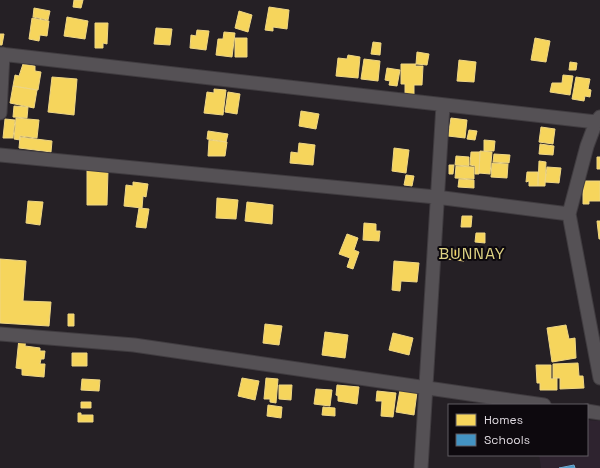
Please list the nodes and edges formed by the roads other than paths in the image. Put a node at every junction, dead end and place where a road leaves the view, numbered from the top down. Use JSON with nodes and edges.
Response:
{"nodes":[{"id":1,"x":1,"y":54,"type":"edge"},
{"id":2,"x":443,"y":105,"type":"junction"},
{"id":3,"x":0,"y":113,"type":"edge"},
{"id":4,"x":598,"y":120,"type":"edge"},
{"id":5,"x":0,"y":154,"type":"edge"},
{"id":6,"x":436,"y":197,"type":"junction"},
{"id":7,"x":569,"y":214,"type":"junction"},
{"id":8,"x":0,"y":334,"type":"edge"},
{"id":9,"x":600,"y":378,"type":"edge"},
{"id":10,"x":425,"y":387,"type":"junction"},
{"id":11,"x":537,"y":404,"type":"edge"},
{"id":12,"x":588,"y":411,"type":"edge"},
{"id":13,"x":600,"y":413,"type":"edge"},
{"id":14,"x":421,"y":468,"type":"edge"}],
"edges":[{"from":1,"to":2,"type":"street"},
{"from":1,"to":3,"type":"street"},
{"from":2,"to":4,"type":"street"},
{"from":2,"to":6,"type":"street"},
{"from":4,"to":7,"type":"street"},
{"from":5,"to":6,"type":"street"},
{"from":6,"to":7,"type":"street"},
{"from":6,"to":10,"type":"street"},
{"from":7,"to":9,"type":"street"},
{"from":8,"to":10,"type":"street"},
{"from":10,"to":11,"type":"street"},
{"from":10,"to":14,"type":"street"},
{"from":12,"to":13,"type":"street"}]}
